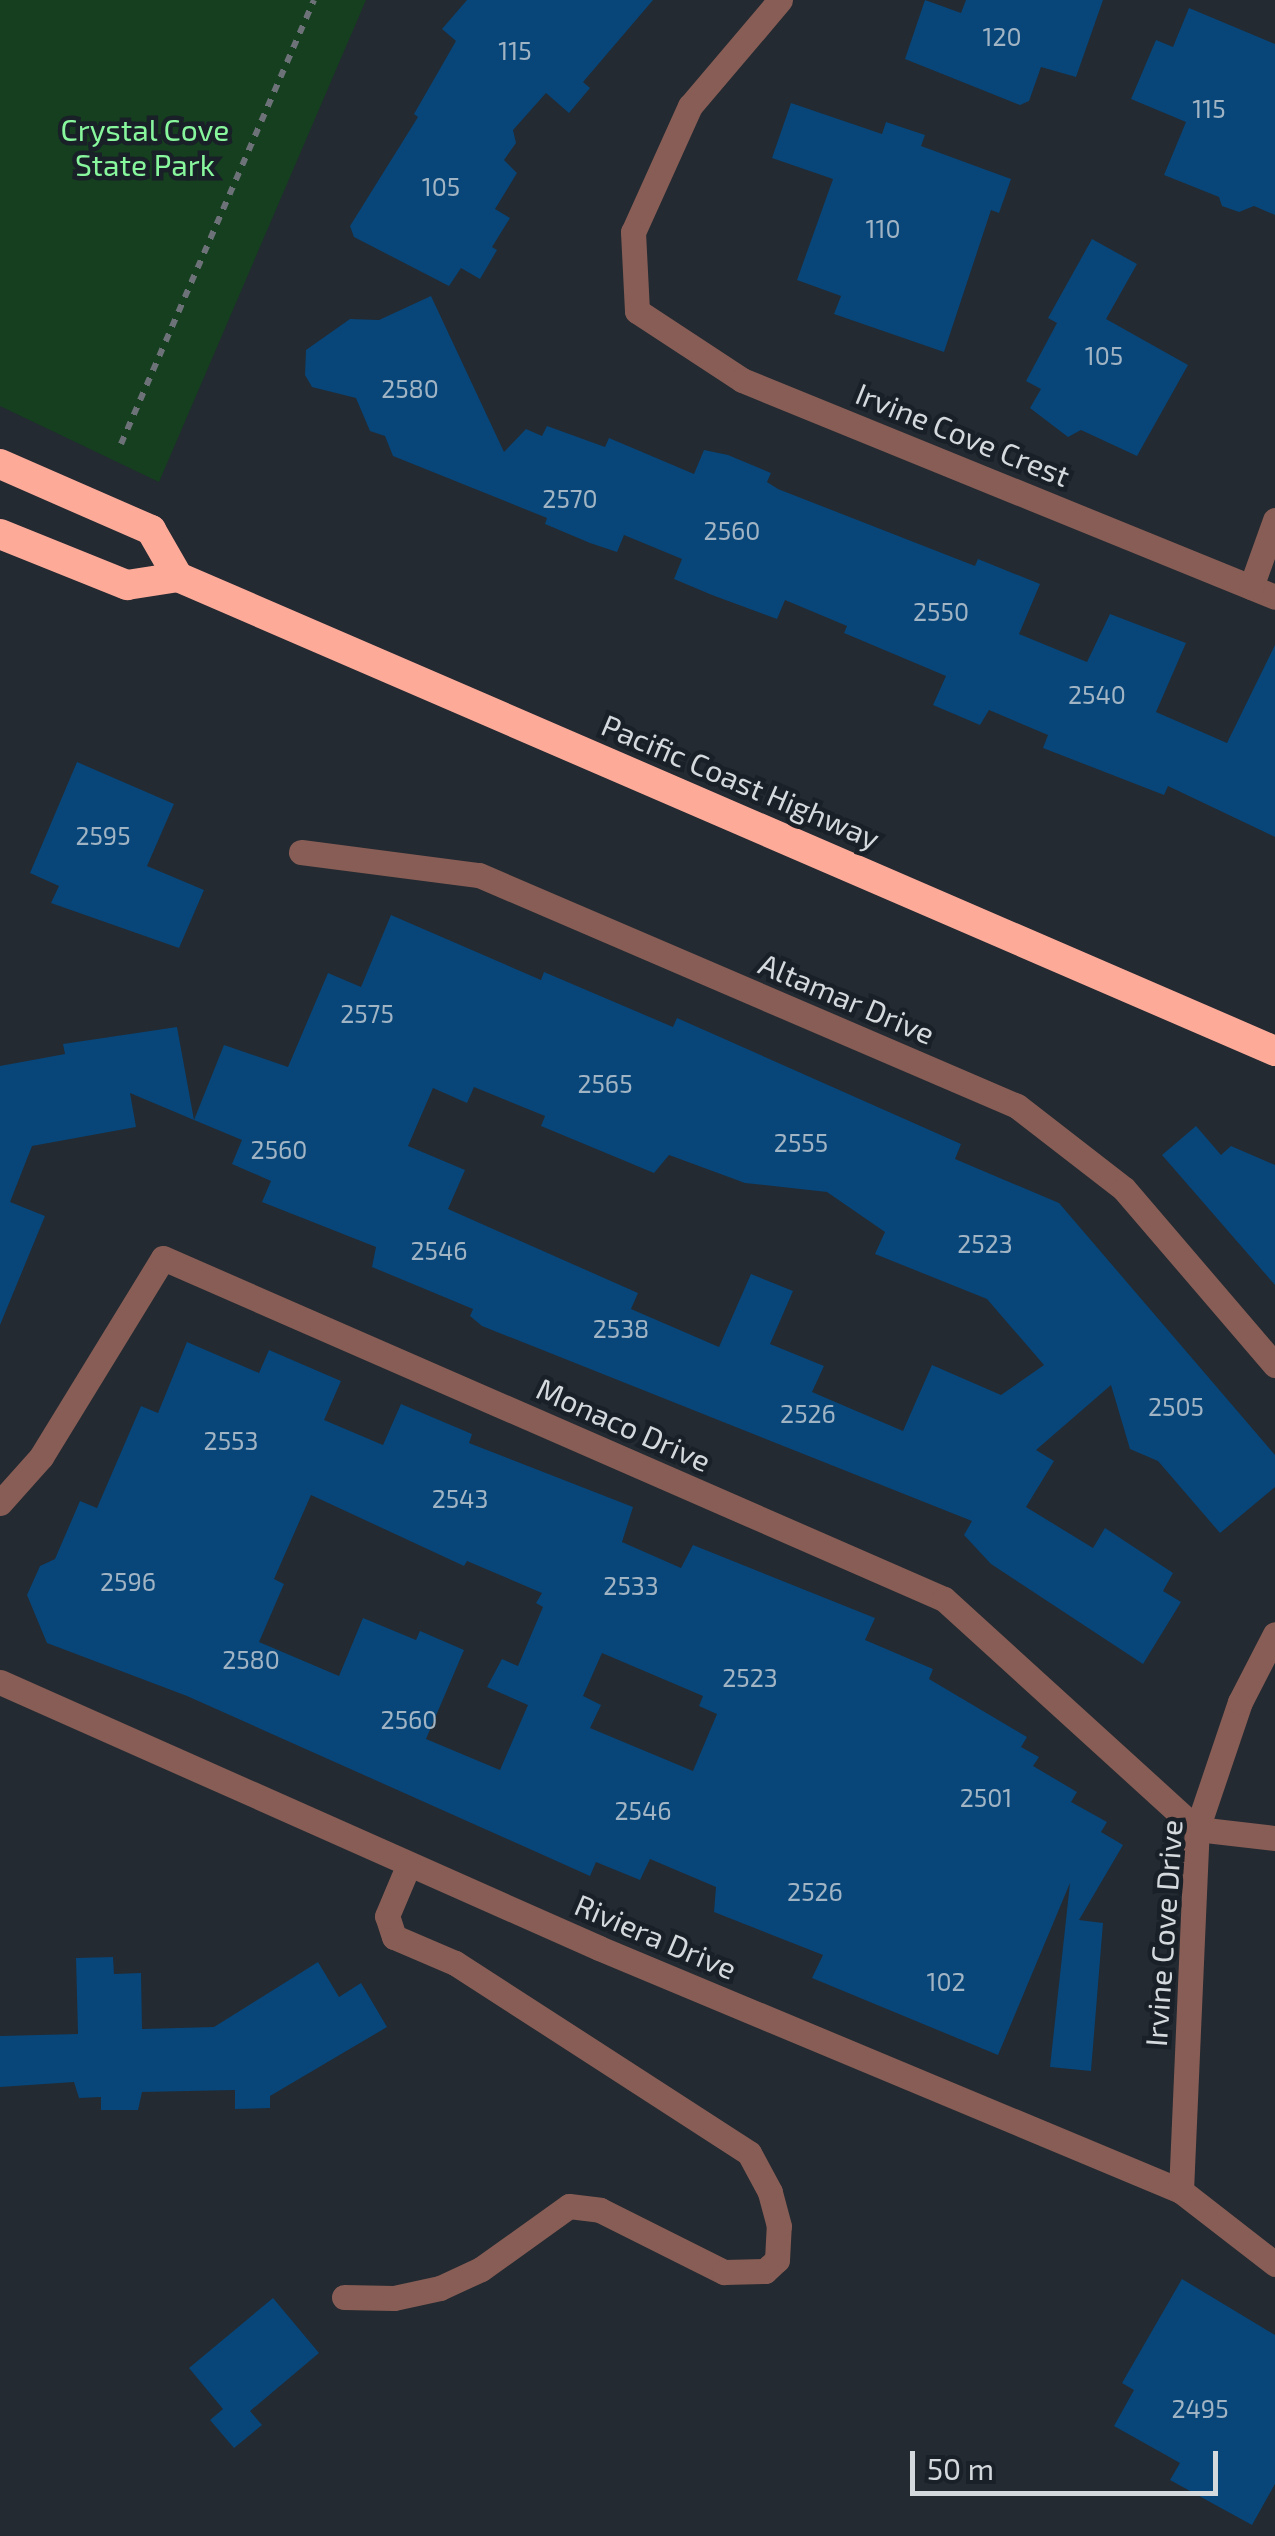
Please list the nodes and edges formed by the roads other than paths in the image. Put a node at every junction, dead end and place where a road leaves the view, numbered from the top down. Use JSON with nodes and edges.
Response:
{"nodes":[{"id":1,"x":780,"y":0,"type":"edge"},
{"id":2,"x":0,"y":464,"type":"edge"},
{"id":3,"x":1275,"y":520,"type":"edge"},
{"id":4,"x":0,"y":534,"type":"edge"},
{"id":5,"x":178,"y":577,"type":"junction"},
{"id":6,"x":1263,"y":592,"type":"edge"},
{"id":7,"x":301,"y":852,"type":"dead end"},
{"id":8,"x":1275,"y":1050,"type":"edge"},
{"id":9,"x":1275,"y":1365,"type":"edge"},
{"id":10,"x":0,"y":1503,"type":"edge"},
{"id":11,"x":1275,"y":1634,"type":"edge"},
{"id":12,"x":0,"y":1682,"type":"edge"},
{"id":13,"x":1196,"y":1828,"type":"junction"},
{"id":14,"x":1275,"y":1838,"type":"edge"},
{"id":15,"x":409,"y":1864,"type":"junction"},
{"id":16,"x":1181,"y":2191,"type":"junction"},
{"id":17,"x":1275,"y":2264,"type":"edge"},
{"id":18,"x":344,"y":2297,"type":"dead end"}],
"edges":[{"from":1,"to":6,"type":"street","name":"Irvine Cove Crest"},
{"from":2,"to":5,"type":"highway"},
{"from":3,"to":6,"type":"street"},
{"from":4,"to":5,"type":"highway"},
{"from":5,"to":8,"type":"highway","name":"Pacific Coast Highway"},
{"from":7,"to":9,"type":"street","name":"Altamar Drive"},
{"from":10,"to":13,"type":"street","name":"Monaco Drive"},
{"from":11,"to":13,"type":"street","name":"Irvine Cove Drive"},
{"from":12,"to":15,"type":"street","name":"Riviera Drive"},
{"from":13,"to":14,"type":"street"},
{"from":13,"to":16,"type":"street","name":"Irvine Cove Drive"},
{"from":15,"to":16,"type":"street","name":"Riviera Drive"},
{"from":15,"to":18,"type":"street"},
{"from":16,"to":17,"type":"street","name":"Riviera Drive"}]}
